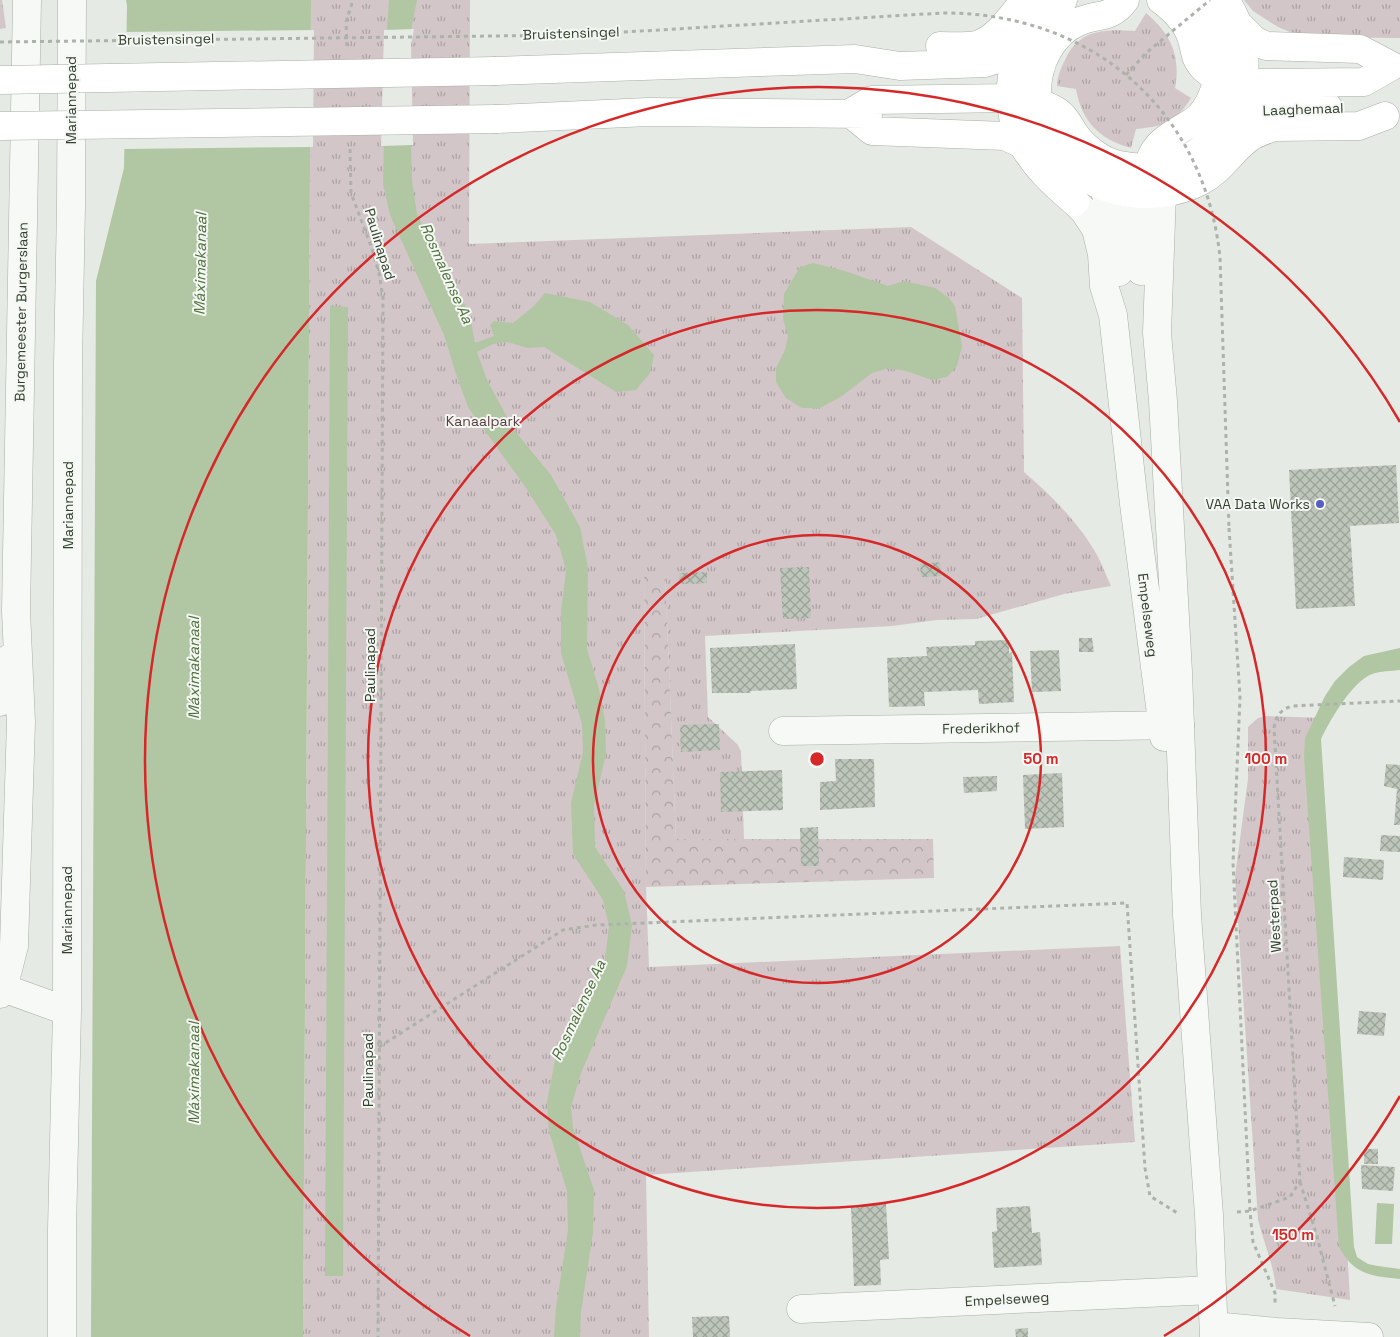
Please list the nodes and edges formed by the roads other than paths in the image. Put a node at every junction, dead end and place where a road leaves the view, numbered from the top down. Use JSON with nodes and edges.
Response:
{"nodes":[{"id":1,"x":72,"y":0,"type":"edge"},
{"id":2,"x":1025,"y":0,"type":"edge"},
{"id":3,"x":1063,"y":0,"type":"edge"},
{"id":4,"x":1125,"y":0,"type":"edge"},
{"id":5,"x":1162,"y":0,"type":"edge"},
{"id":6,"x":1196,"y":0,"type":"edge"},
{"id":7,"x":25,"y":5,"type":"edge"},
{"id":8,"x":1231,"y":12,"type":"edge"},
{"id":9,"x":1018,"y":52,"type":"junction"},
{"id":10,"x":855,"y":59,"type":"junction"},
{"id":11,"x":1396,"y":66,"type":"edge"},
{"id":12,"x":1235,"y":74,"type":"junction"},
{"id":13,"x":0,"y":80,"type":"edge"},
{"id":14,"x":850,"y":114,"type":"junction"},
{"id":15,"x":1392,"y":117,"type":"edge"},
{"id":16,"x":1025,"y":118,"type":"junction"},
{"id":17,"x":0,"y":126,"type":"edge"},
{"id":18,"x":1233,"y":137,"type":"junction"},
{"id":19,"x":1159,"y":166,"type":"junction"},
{"id":20,"x":1104,"y":186,"type":"junction"},
{"id":21,"x":1162,"y":192,"type":"junction"},
{"id":22,"x":1075,"y":202,"type":"joint"},
{"id":23,"x":1113,"y":315,"type":"junction"},
{"id":24,"x":1157,"y":333,"type":"junction"},
{"id":25,"x":16,"y":611,"type":"junction"},
{"id":26,"x":0,"y":702,"type":"edge"},
{"id":27,"x":1171,"y":725,"type":"junction"},
{"id":28,"x":783,"y":731,"type":"dead end"},
{"id":29,"x":1,"y":990,"type":"edge"},
{"id":30,"x":67,"y":1011,"type":"junction"},
{"id":31,"x":1212,"y":1290,"type":"junction"},
{"id":32,"x":801,"y":1309,"type":"dead end"},
{"id":33,"x":1214,"y":1331,"type":"edge"},
{"id":34,"x":1356,"y":1336,"type":"edge"},
{"id":35,"x":62,"y":1337,"type":"edge"}],
"edges":[{"from":1,"to":30,"type":"street","name":"Mariannepad"},
{"from":2,"to":10,"type":"main road"},
{"from":3,"to":9,"type":"main road"},
{"from":4,"to":16,"type":"main road"},
{"from":5,"to":12,"type":"main road"},
{"from":6,"to":12,"type":"main road"},
{"from":7,"to":25,"type":"street","name":"Burgemeester Burgerslaan"},
{"from":8,"to":11,"type":"main road","name":"Laaghemaal"},
{"from":8,"to":12,"type":"main road"},
{"from":9,"to":10,"type":"main road"},
{"from":9,"to":16,"type":"main road"},
{"from":10,"to":13,"type":"main road","bridge":true},
{"from":11,"to":12,"type":"main road","name":"Laaghemaal"},
{"from":12,"to":18,"type":"main road"},
{"from":12,"to":19,"type":"main road"},
{"from":14,"to":16,"type":"main road"},
{"from":14,"to":16,"type":"main road"},
{"from":14,"to":17,"type":"main road","bridge":true},
{"from":15,"to":18,"type":"main road","name":"Laaghemaal"},
{"from":16,"to":19,"type":"main road"},
{"from":16,"to":20,"type":"main road"},
{"from":16,"to":22,"type":"main road"},
{"from":18,"to":19,"type":"main road"},
{"from":18,"to":21,"type":"main road"},
{"from":19,"to":21,"type":"main road"},
{"from":20,"to":21,"type":"main road"},
{"from":20,"to":23,"type":"street","name":"Empelseweg"},
{"from":21,"to":24,"type":"street","name":"Empelseweg"},
{"from":21,"to":24,"type":"street"},
{"from":22,"to":23,"type":"street","name":"Empelseweg"},
{"from":23,"to":27,"type":"street","name":"Empelseweg"},
{"from":24,"to":27,"type":"street","name":"Empelseweg"},
{"from":25,"to":26,"type":"street"},
{"from":25,"to":29,"type":"street"},
{"from":27,"to":28,"type":"street","name":"Frederikhof"},
{"from":27,"to":31,"type":"street","name":"Empelseweg"},
{"from":29,"to":30,"type":"street"},
{"from":30,"to":35,"type":"street","name":"Mariannepad"},
{"from":31,"to":32,"type":"street","name":"Empelseweg"},
{"from":31,"to":33,"type":"street","name":"Empelseweg"},
{"from":33,"to":34,"type":"street"}]}
